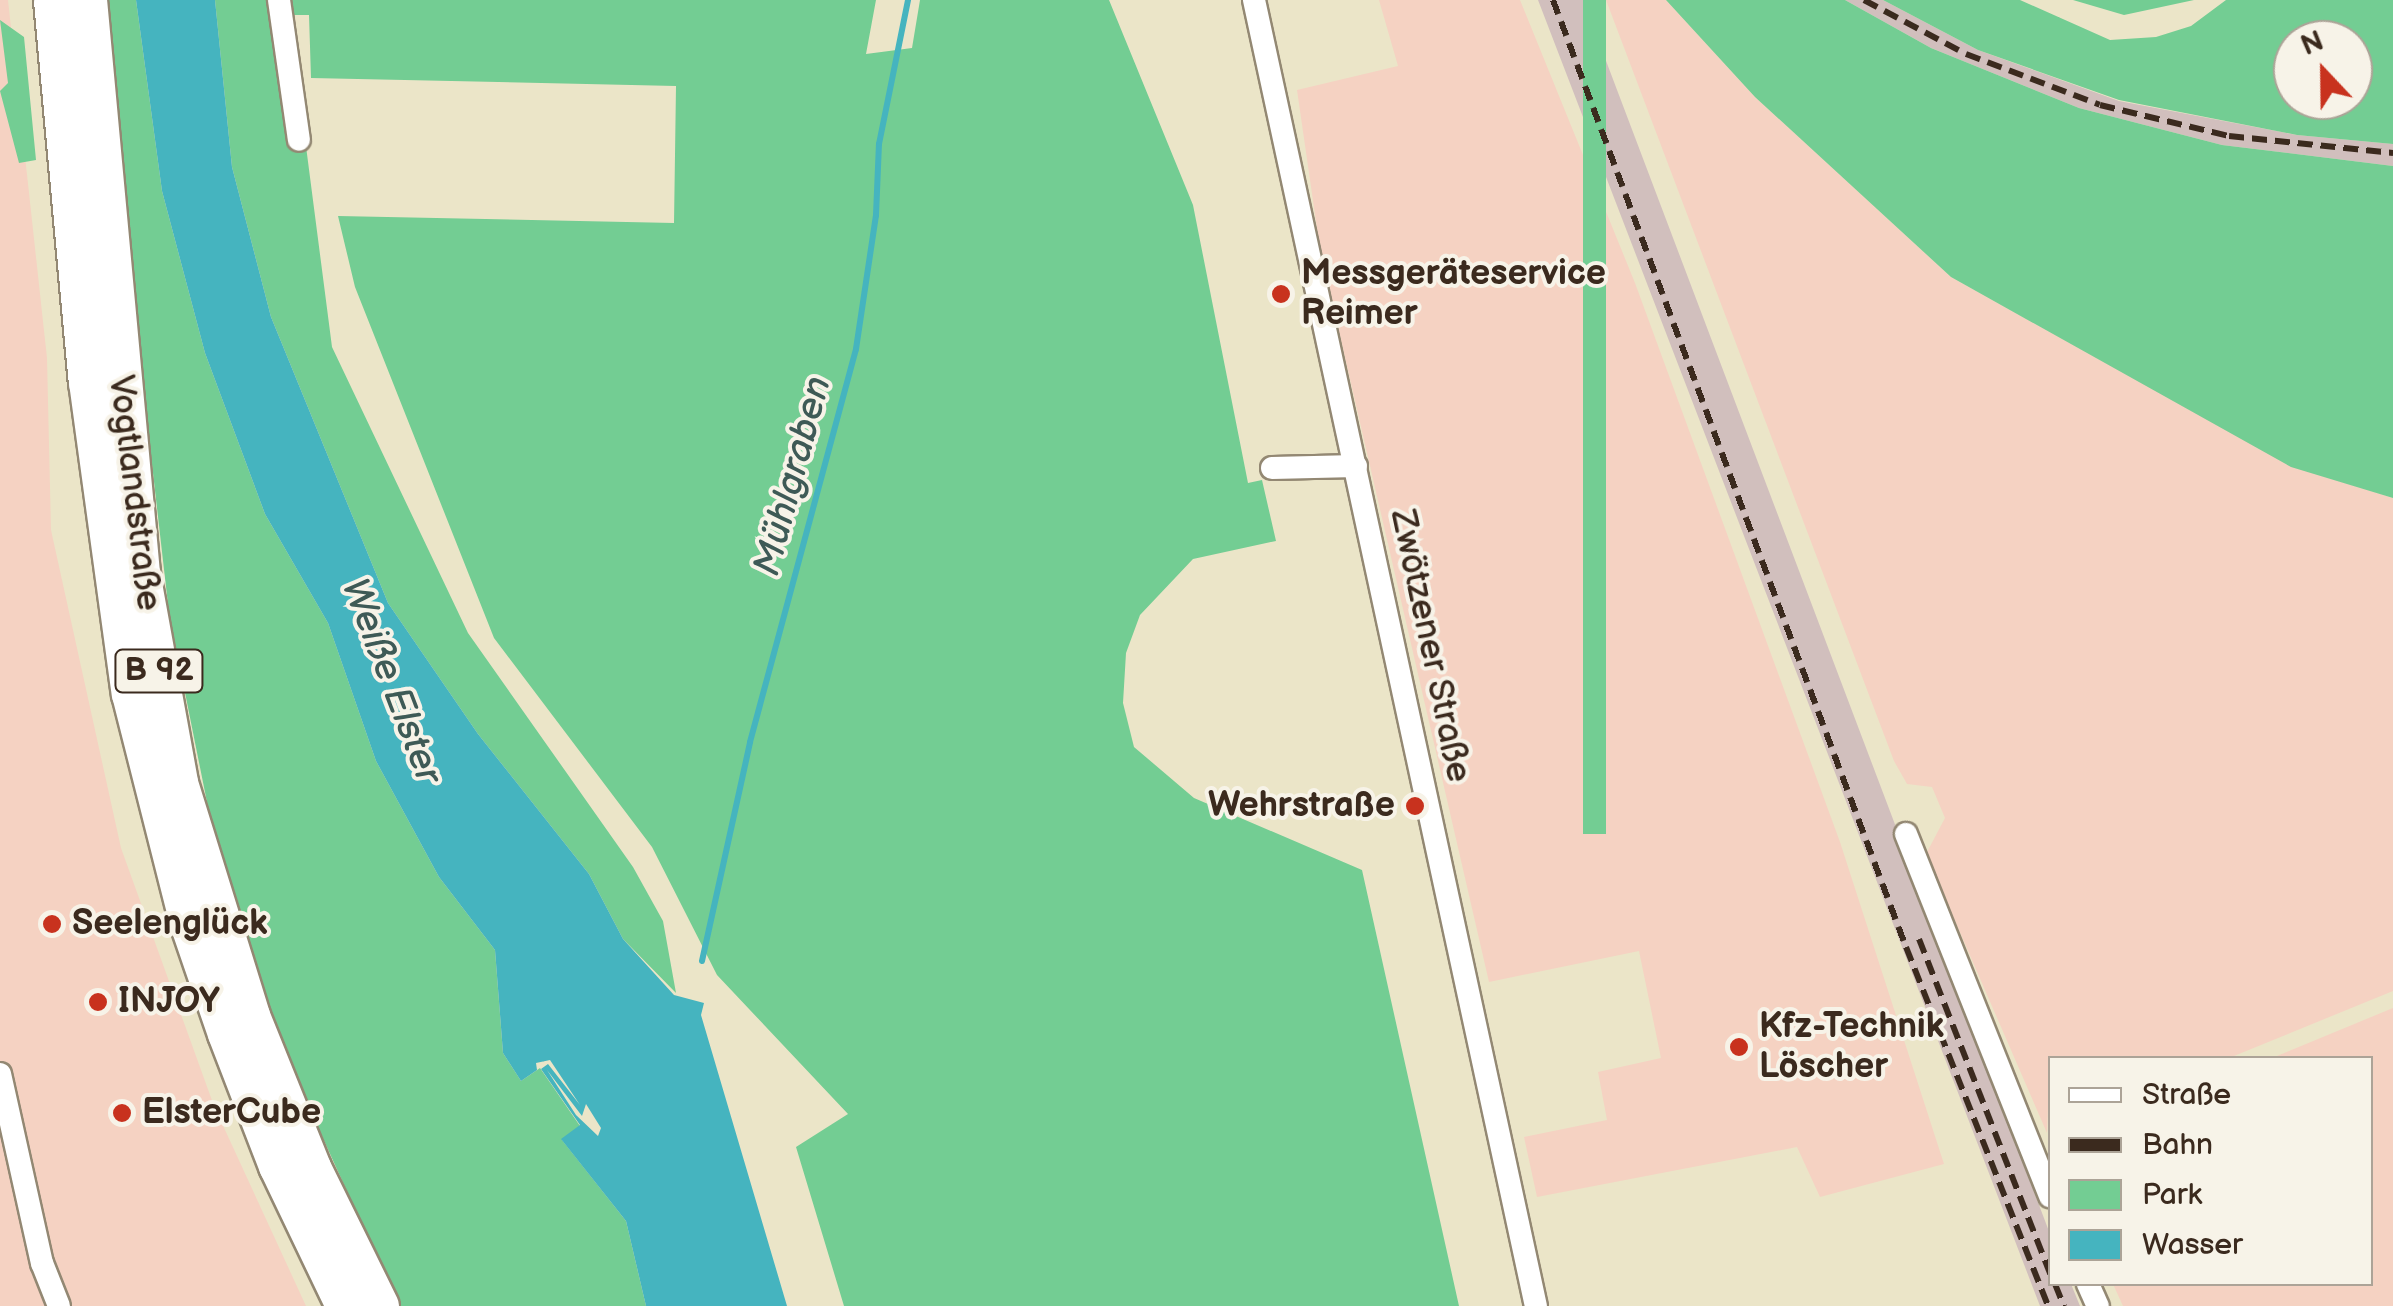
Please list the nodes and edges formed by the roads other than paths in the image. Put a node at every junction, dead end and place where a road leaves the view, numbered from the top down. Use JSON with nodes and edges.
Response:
{"nodes":[{"id":1,"x":53,"y":0,"type":"edge"},
{"id":2,"x":88,"y":0,"type":"edge"},
{"id":3,"x":279,"y":0,"type":"edge"},
{"id":4,"x":1254,"y":0,"type":"edge"},
{"id":5,"x":300,"y":140,"type":"dead end"},
{"id":6,"x":1356,"y":466,"type":"junction"},
{"id":7,"x":1272,"y":468,"type":"dead end"},
{"id":8,"x":1906,"y":834,"type":"dead end"},
{"id":9,"x":0,"y":1074,"type":"edge"},
{"id":10,"x":5,"y":1113,"type":"edge"},
{"id":11,"x":2048,"y":1191,"type":"edge"},
{"id":12,"x":59,"y":1306,"type":"edge"},
{"id":13,"x":345,"y":1306,"type":"edge"},
{"id":14,"x":380,"y":1306,"type":"edge"},
{"id":15,"x":1536,"y":1306,"type":"edge"}],
"edges":[{"from":1,"to":13,"type":"main road","name":"Vogtlandstraße","number":"B 92"},
{"from":2,"to":14,"type":"main road","name":"Vogtlandstraße","number":"B 92"},
{"from":3,"to":5,"type":"street"},
{"from":4,"to":6,"type":"street","name":"Zwötzener Straße"},
{"from":6,"to":7,"type":"street"},
{"from":6,"to":15,"type":"street","name":"Zwötzener Straße"},
{"from":8,"to":11,"type":"street"},
{"from":9,"to":10,"type":"street"},
{"from":10,"to":12,"type":"street"}]}
